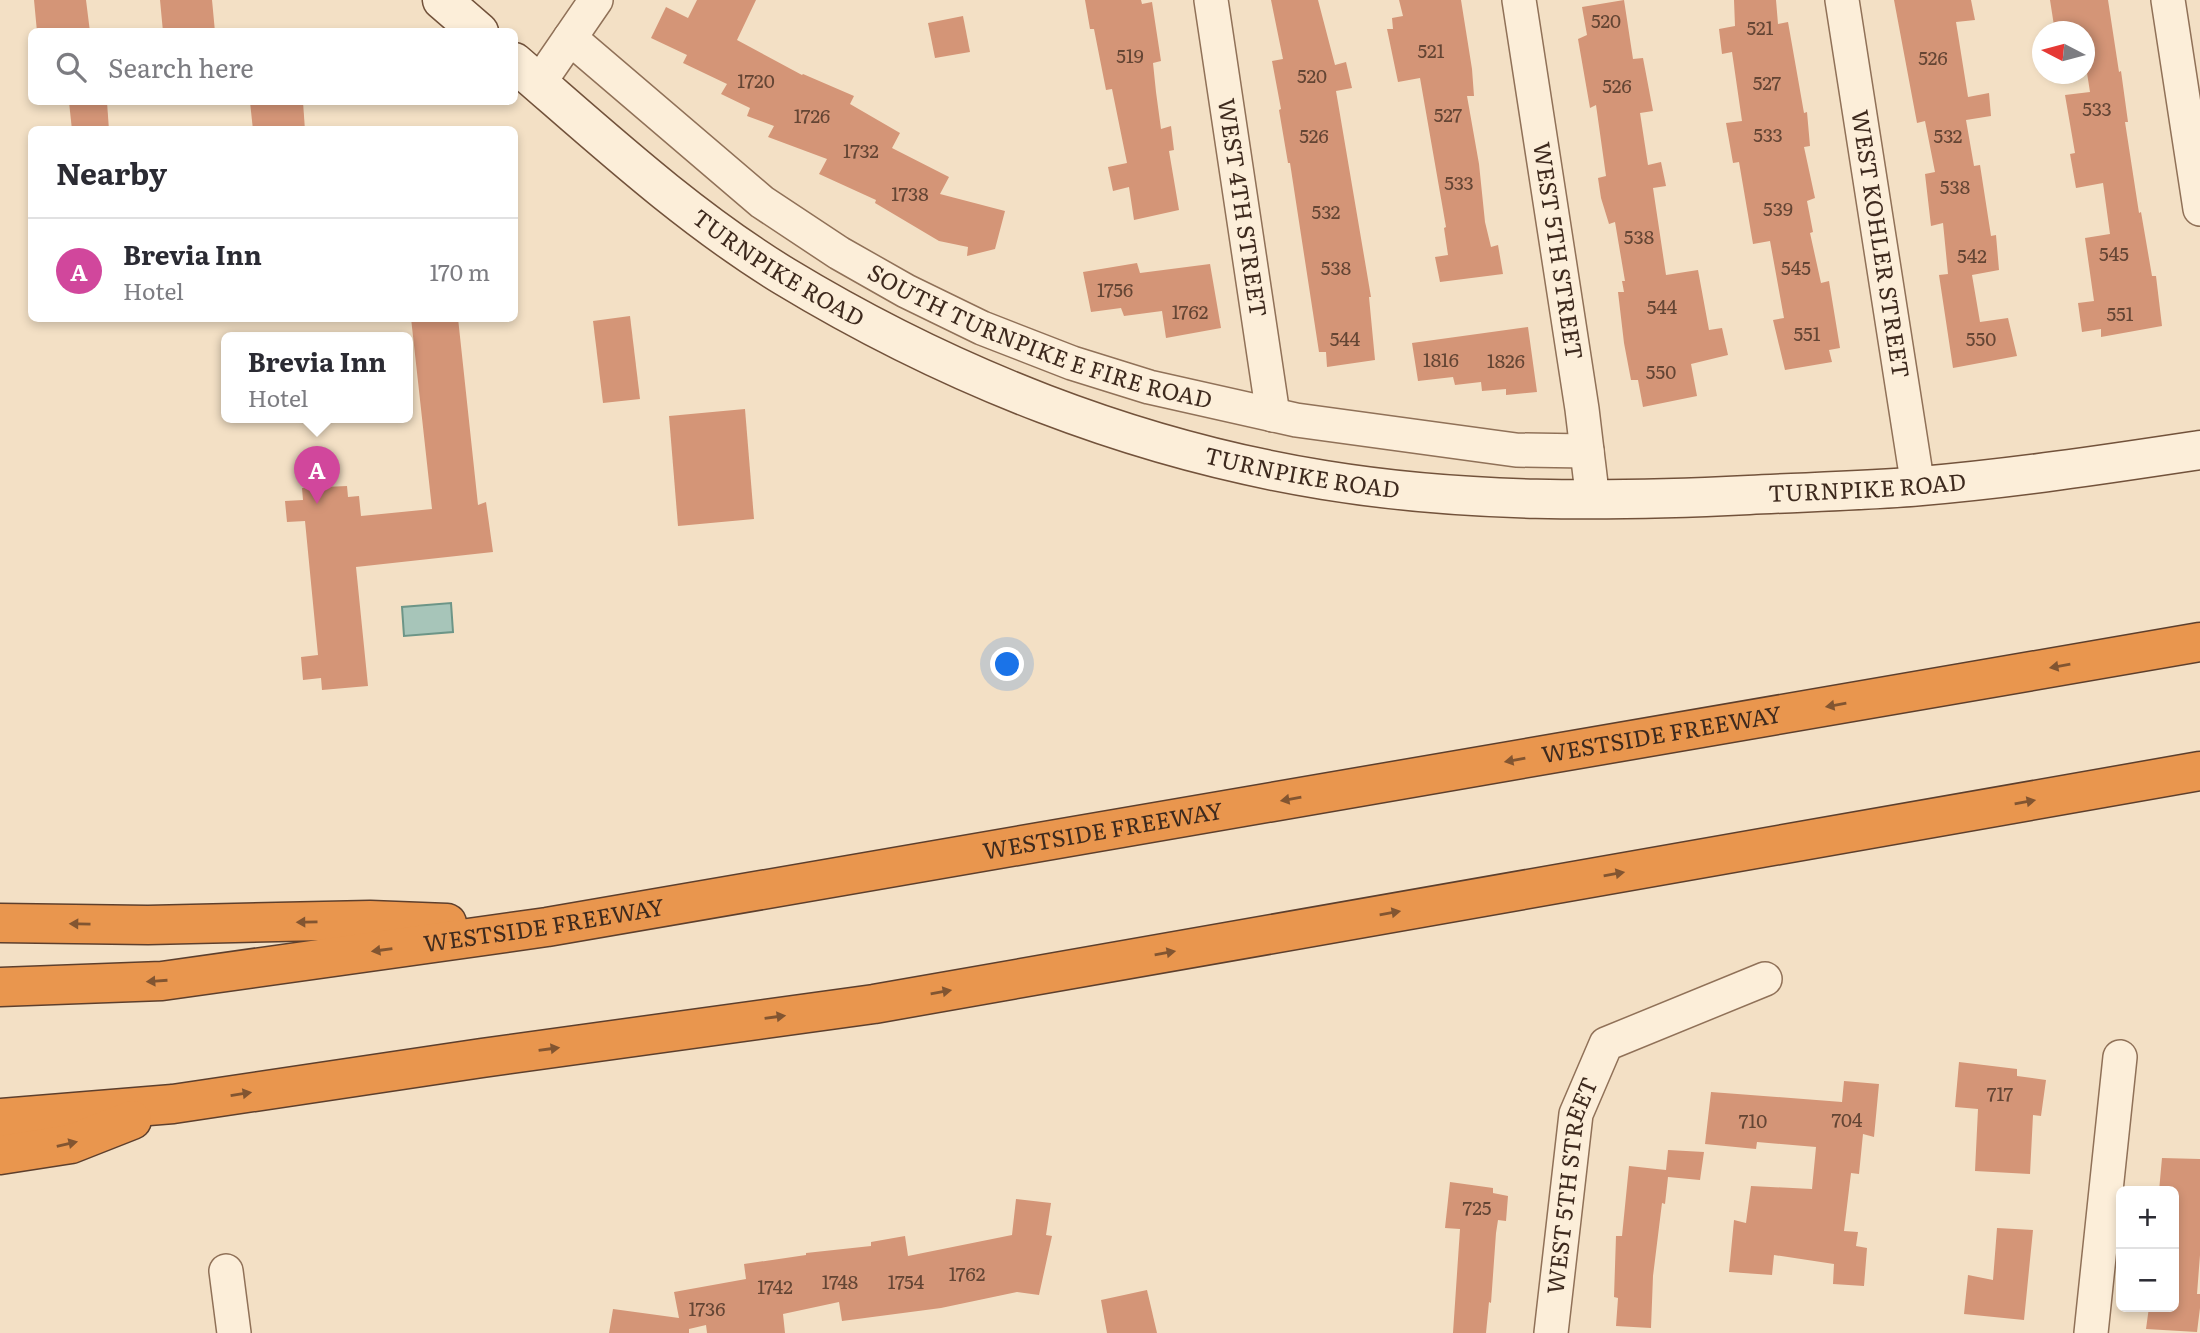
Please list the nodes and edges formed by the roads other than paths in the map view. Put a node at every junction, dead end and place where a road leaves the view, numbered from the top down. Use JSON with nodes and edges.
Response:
{"nodes":[{"id":1,"x":442,"y":0,"type":"edge"},
{"id":2,"x":596,"y":0,"type":"edge"},
{"id":3,"x":1211,"y":0,"type":"edge"},
{"id":4,"x":1519,"y":0,"type":"edge"},
{"id":5,"x":1842,"y":0,"type":"edge"},
{"id":6,"x":2168,"y":0,"type":"edge"},
{"id":7,"x":474,"y":28,"type":"edge"},
{"id":8,"x":570,"y":37,"type":"junction"},
{"id":9,"x":527,"y":73,"type":"edge"},
{"id":10,"x":2200,"y":209,"type":"edge"},
{"id":11,"x":1273,"y":415,"type":"junction"},
{"id":12,"x":2200,"y":450,"type":"edge"},
{"id":13,"x":1587,"y":451,"type":"junction"},
{"id":14,"x":1918,"y":487,"type":"junction"},
{"id":15,"x":1593,"y":501,"type":"junction"},
{"id":16,"x":2200,"y":618,"type":"edge"},
{"id":17,"x":2200,"y":642,"type":"edge"},
{"id":18,"x":2127,"y":654,"type":"junction"},
{"id":19,"x":2189,"y":776,"type":"edge"},
{"id":20,"x":0,"y":923,"type":"edge"},
{"id":21,"x":547,"y":927,"type":"junction"},
{"id":22,"x":1765,"y":979,"type":"dead end"},
{"id":23,"x":0,"y":987,"type":"edge"},
{"id":24,"x":2120,"y":1057,"type":"dead end"},
{"id":25,"x":173,"y":1104,"type":"junction"},
{"id":26,"x":0,"y":1118,"type":"edge"},
{"id":27,"x":0,"y":1155,"type":"edge"},
{"id":28,"x":226,"y":1271,"type":"dead end"},
{"id":29,"x":234,"y":1333,"type":"edge"},
{"id":30,"x":1551,"y":1333,"type":"edge"},
{"id":31,"x":2091,"y":1333,"type":"edge"}],
"edges":[{"from":1,"to":7,"type":"street"},
{"from":2,"to":8,"type":"street"},
{"from":3,"to":11,"type":"street","name":"WEST 4TH STREET"},
{"from":4,"to":13,"type":"street","name":"WEST 5TH STREET"},
{"from":5,"to":14,"type":"street","name":"WEST KOHLER STREET"},
{"from":6,"to":10,"type":"street"},
{"from":8,"to":9,"type":"street"},
{"from":8,"to":11,"type":"street","name":"SOUTH TURNPIKE E FIRE ROAD"},
{"from":9,"to":15,"type":"street","name":"TURNPIKE ROAD"},
{"from":11,"to":13,"type":"street","name":"SOUTH TURNPIKE E FIRE ROAD"},
{"from":12,"to":14,"type":"street","name":"TURNPIKE ROAD"},
{"from":13,"to":15,"type":"street","name":"WEST 5TH STREET"},
{"from":14,"to":15,"type":"street","name":"TURNPIKE ROAD"},
{"from":16,"to":18,"type":"highway"},
{"from":17,"to":18,"type":"highway","name":"WESTSIDE FREEWAY"},
{"from":18,"to":21,"type":"highway","name":"WESTSIDE FREEWAY","one_way":true},
{"from":25,"to":19,"type":"highway","one_way":true},
{"from":21,"to":20,"type":"highway","one_way":true},
{"from":21,"to":23,"type":"highway","name":"WESTSIDE FREEWAY","one_way":true},
{"from":22,"to":30,"type":"street","name":"WEST 5TH STREET"},
{"from":24,"to":31,"type":"street"},
{"from":25,"to":26,"type":"highway"},
{"from":27,"to":25,"type":"highway","one_way":true},
{"from":28,"to":29,"type":"street"}]}
